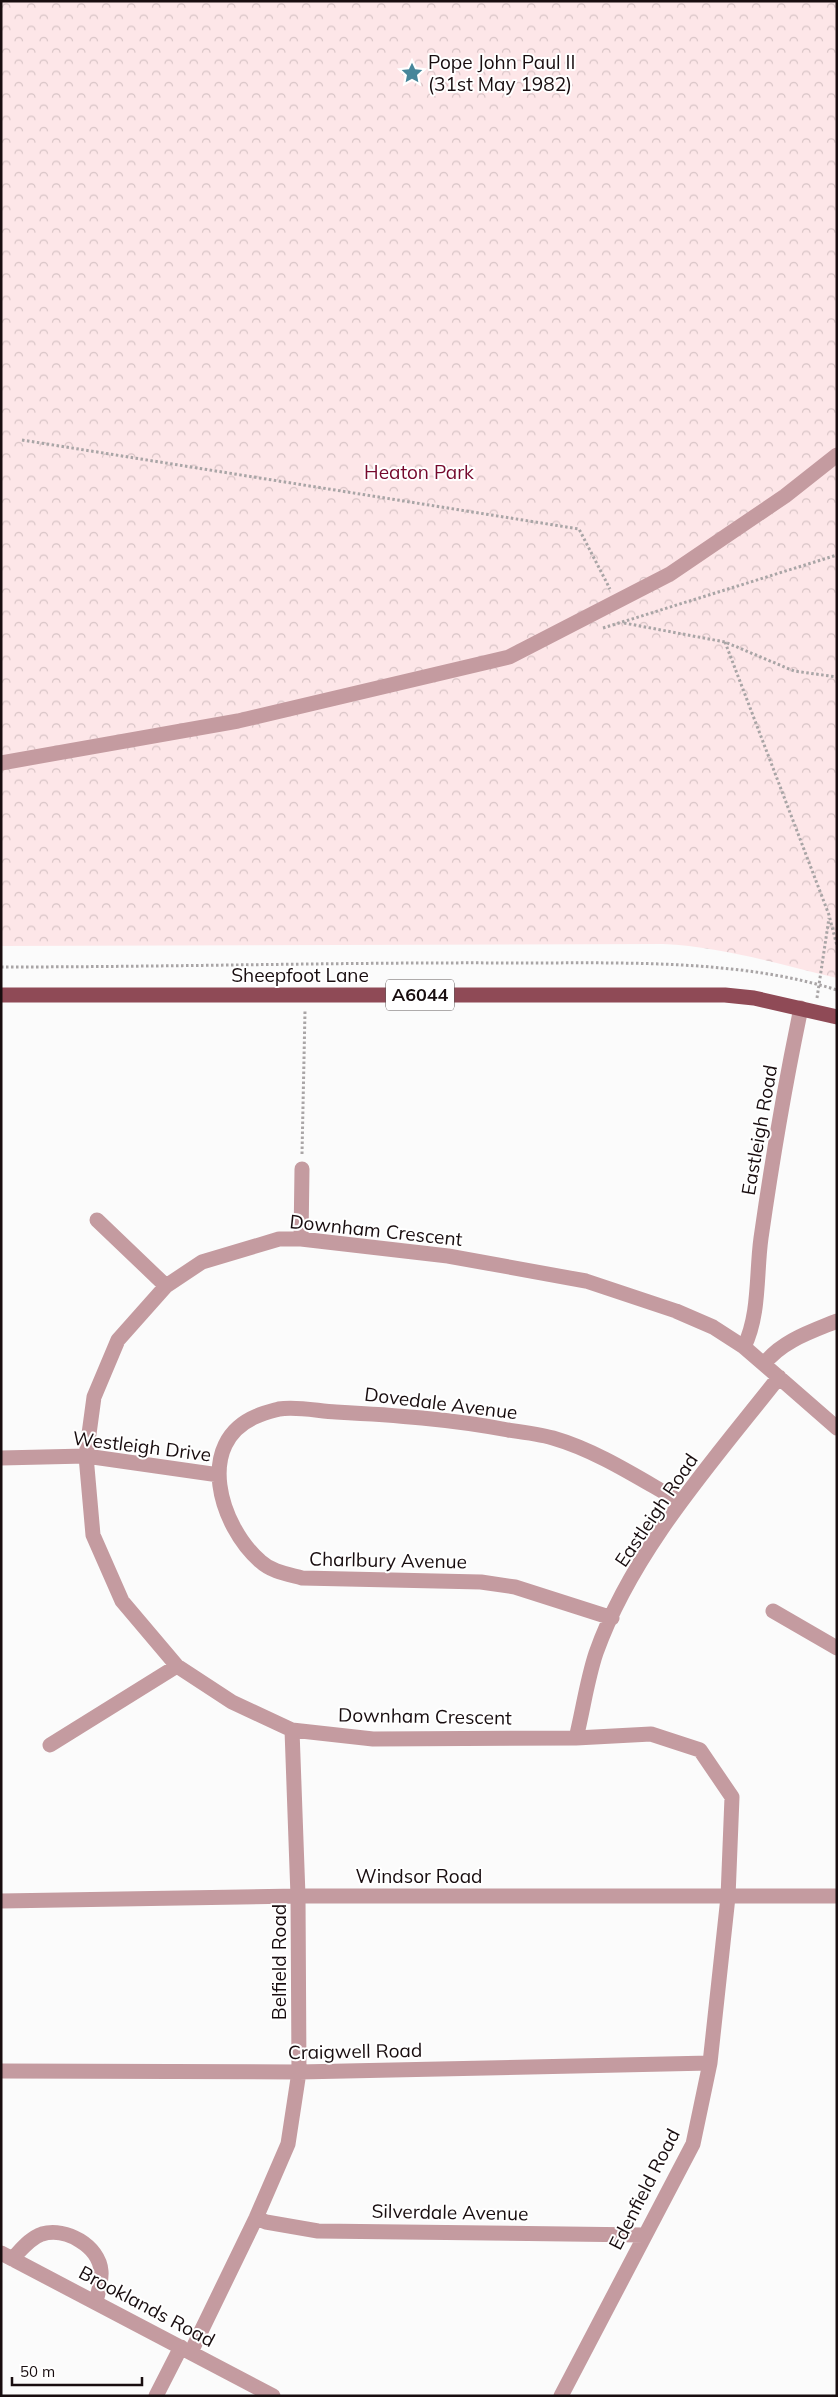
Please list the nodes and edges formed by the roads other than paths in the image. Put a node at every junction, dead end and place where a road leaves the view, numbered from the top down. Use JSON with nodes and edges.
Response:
{"nodes":[{"id":1,"x":837,"y":455,"type":"edge"},
{"id":2,"x":1,"y":763,"type":"edge"},
{"id":3,"x":1,"y":995,"type":"edge"},
{"id":4,"x":808,"y":1010,"type":"junction"},
{"id":5,"x":837,"y":1017,"type":"edge"},
{"id":6,"x":302,"y":1169,"type":"road end"},
{"id":7,"x":97,"y":1220,"type":"dead end"},
{"id":8,"x":301,"y":1239,"type":"junction"},
{"id":9,"x":166,"y":1286,"type":"junction"},
{"id":10,"x":837,"y":1322,"type":"edge"},
{"id":11,"x":744,"y":1347,"type":"junction"},
{"id":12,"x":764,"y":1364,"type":"junction"},
{"id":13,"x":779,"y":1377,"type":"junction"},
{"id":14,"x":837,"y":1428,"type":"edge"},
{"id":15,"x":86,"y":1456,"type":"junction"},
{"id":16,"x":1,"y":1458,"type":"edge"},
{"id":17,"x":218,"y":1475,"type":"junction"},
{"id":18,"x":681,"y":1502,"type":"junction"},
{"id":19,"x":773,"y":1611,"type":"dead end"},
{"id":20,"x":612,"y":1618,"type":"junction"},
{"id":21,"x":837,"y":1648,"type":"edge"},
{"id":22,"x":177,"y":1666,"type":"junction"},
{"id":23,"x":292,"y":1730,"type":"junction"},
{"id":24,"x":576,"y":1738,"type":"junction"},
{"id":25,"x":50,"y":1745,"type":"dead end"},
{"id":26,"x":298,"y":1896,"type":"junction"},
{"id":27,"x":837,"y":1896,"type":"edge"},
{"id":28,"x":728,"y":1897,"type":"junction"},
{"id":29,"x":1,"y":1901,"type":"edge"},
{"id":30,"x":710,"y":2063,"type":"junction"},
{"id":31,"x":1,"y":2071,"type":"edge"},
{"id":32,"x":300,"y":2072,"type":"junction"},
{"id":33,"x":256,"y":2218,"type":"junction"},
{"id":34,"x":644,"y":2235,"type":"junction"},
{"id":35,"x":7,"y":2256,"type":"edge"},
{"id":36,"x":96,"y":2302,"type":"junction"},
{"id":37,"x":186,"y":2350,"type":"junction"},
{"id":38,"x":156,"y":2396,"type":"edge"},
{"id":39,"x":273,"y":2396,"type":"edge"},
{"id":40,"x":561,"y":2396,"type":"edge"}],
"edges":[{"from":1,"to":2,"type":"street"},
{"from":3,"to":4,"type":"main road","name":"Sheepfoot Lane","number":"A6044"},
{"from":4,"to":5,"type":"main road","name":"Sheepfoot Lane","number":"A6044"},
{"from":4,"to":11,"type":"street","name":"Eastleigh Road"},
{"from":6,"to":8,"type":"street"},
{"from":7,"to":9,"type":"street"},
{"from":8,"to":9,"type":"street","name":"Downham Crescent"},
{"from":8,"to":11,"type":"street","name":"Downham Crescent"},
{"from":9,"to":15,"type":"street","name":"Downham Crescent"},
{"from":10,"to":12,"type":"street"},
{"from":11,"to":12,"type":"street","name":"Downham Crescent"},
{"from":12,"to":13,"type":"street","name":"Downham Crescent"},
{"from":13,"to":14,"type":"street","name":"Downham Crescent"},
{"from":13,"to":18,"type":"street","name":"Eastleigh Road"},
{"from":15,"to":16,"type":"street","name":"Westleigh Drive"},
{"from":15,"to":17,"type":"street","name":"Westleigh Drive"},
{"from":15,"to":22,"type":"street","name":"Downham Crescent"},
{"from":17,"to":18,"type":"street","name":"Dovedale Avenue"},
{"from":17,"to":20,"type":"street","name":"Charlbury Avenue"},
{"from":18,"to":20,"type":"street","name":"Eastleigh Road"},
{"from":19,"to":21,"type":"street"},
{"from":20,"to":24,"type":"street","name":"Eastleigh Road"},
{"from":22,"to":23,"type":"street","name":"Downham Crescent"},
{"from":22,"to":25,"type":"street"},
{"from":23,"to":24,"type":"street","name":"Downham Crescent"},
{"from":23,"to":26,"type":"street","name":"Belfield Road"},
{"from":24,"to":28,"type":"street","name":"Downham Crescent"},
{"from":26,"to":28,"type":"street","name":"Windsor Road"},
{"from":26,"to":29,"type":"street","name":"Windsor Road"},
{"from":26,"to":32,"type":"street","name":"Belfield Road"},
{"from":27,"to":28,"type":"street","name":"Windsor Road"},
{"from":28,"to":30,"type":"street","name":"Edenfield Road"},
{"from":30,"to":32,"type":"street","name":"Craigwell Road"},
{"from":30,"to":34,"type":"street","name":"Edenfield Road"},
{"from":31,"to":32,"type":"street","name":"Craigwell Road"},
{"from":32,"to":33,"type":"street","name":"Belfield Road"},
{"from":33,"to":34,"type":"street","name":"Silverdale Avenue"},
{"from":33,"to":37,"type":"street","name":"Belfield Road"},
{"from":34,"to":40,"type":"street","name":"Edenfield Road"},
{"from":35,"to":36,"type":"street","name":"Brooklands Road"},
{"from":35,"to":36,"type":"street"},
{"from":36,"to":37,"type":"street","name":"Brooklands Road"},
{"from":37,"to":38,"type":"street","name":"Belfield Road"},
{"from":37,"to":39,"type":"street","name":"Brooklands Road"}]}
